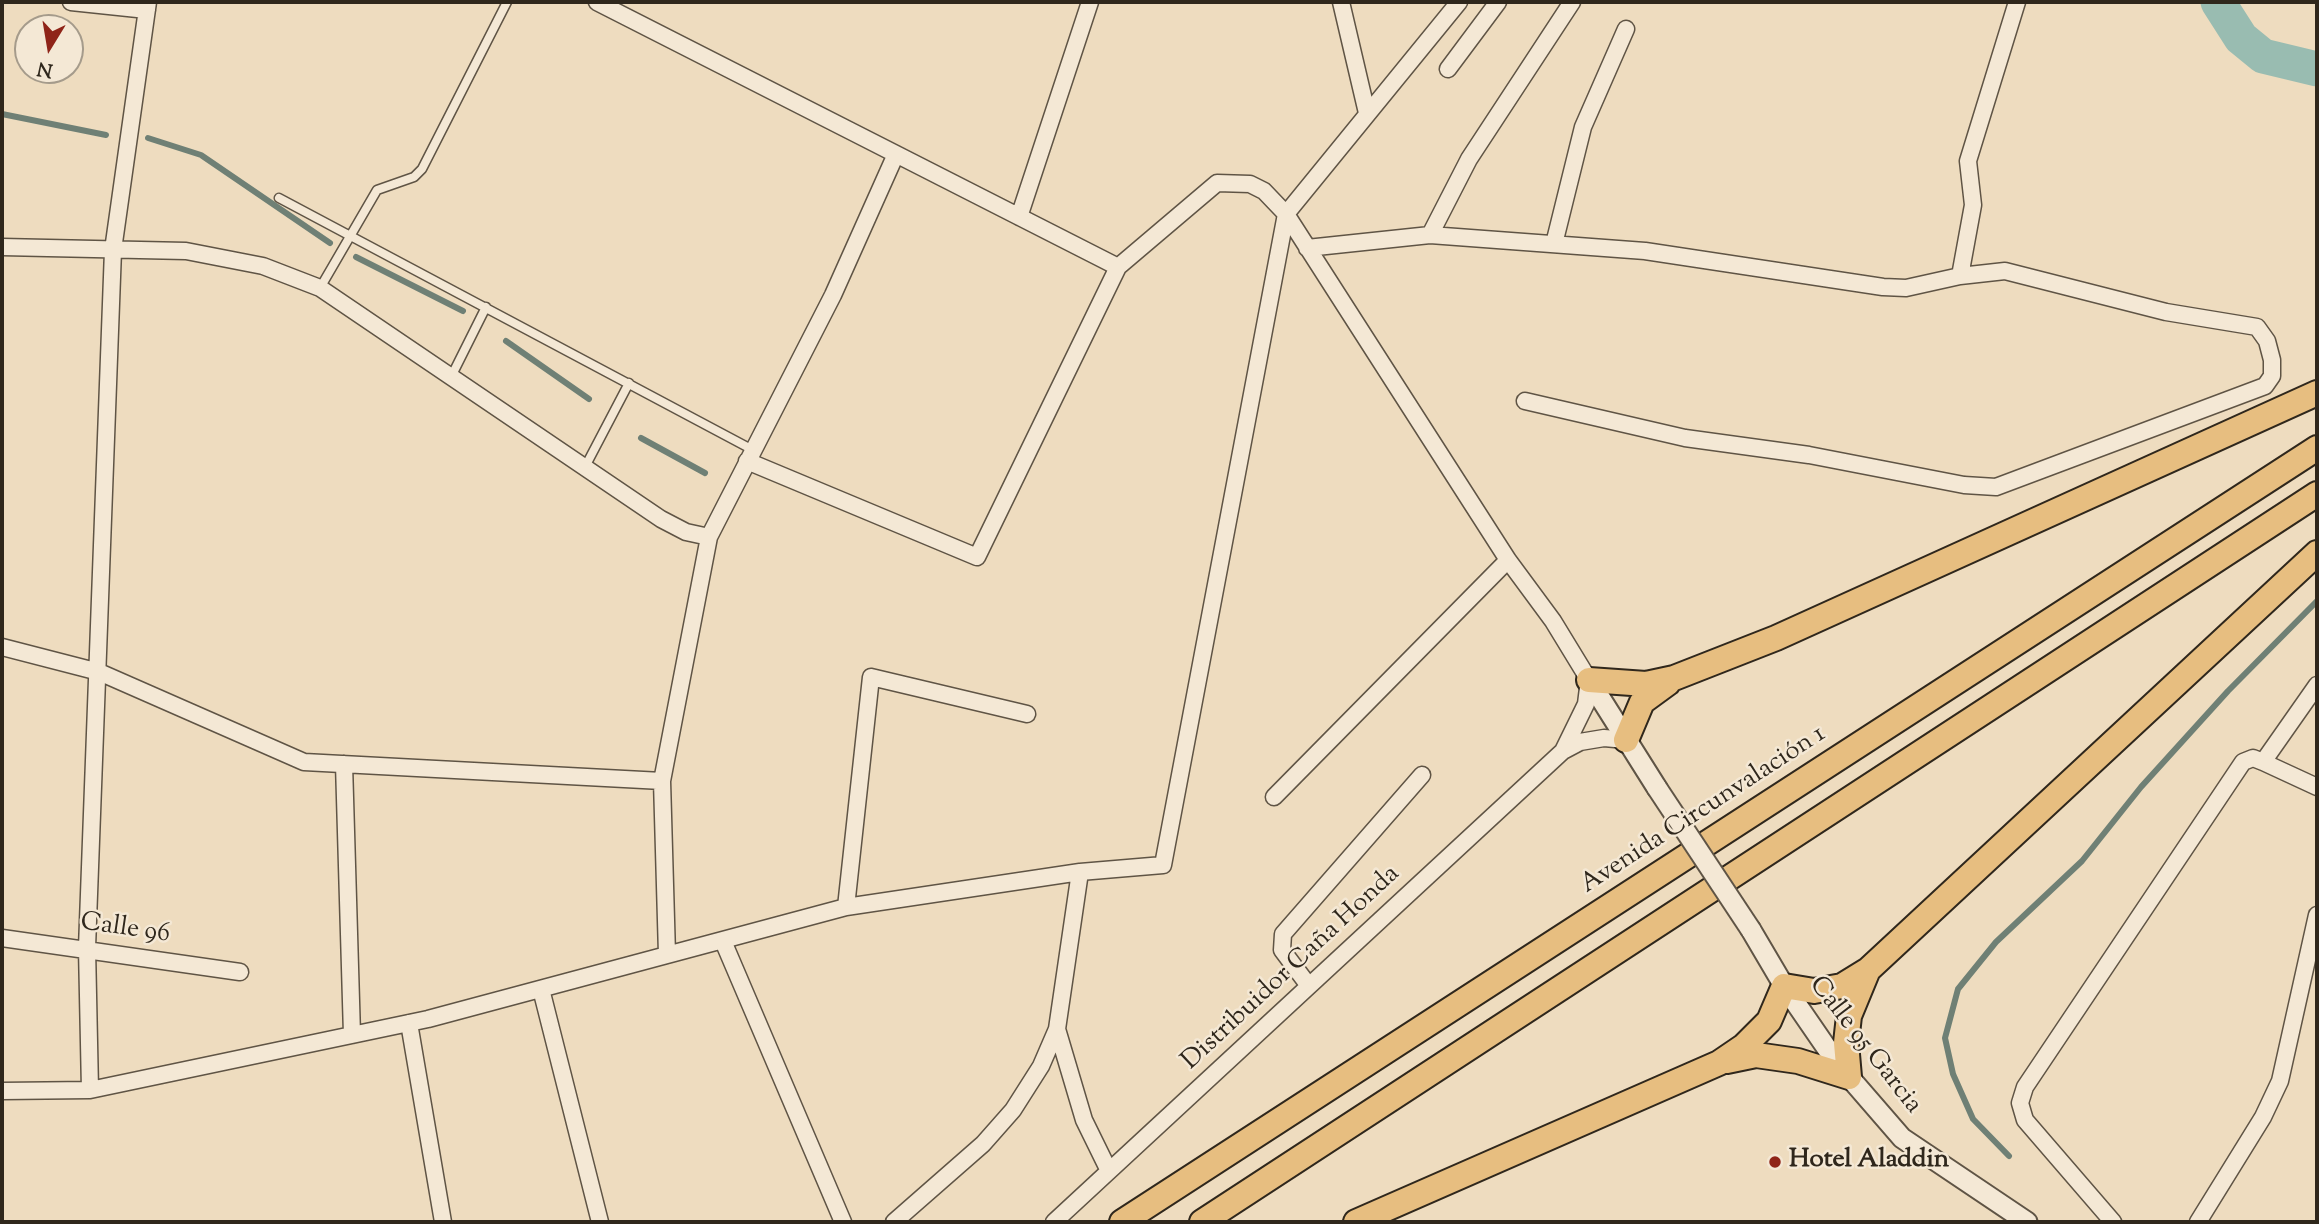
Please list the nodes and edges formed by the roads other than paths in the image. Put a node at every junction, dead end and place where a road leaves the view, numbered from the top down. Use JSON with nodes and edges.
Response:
{"nodes":[{"id":1,"x":71,"y":2,"type":"edge"},
{"id":2,"x":507,"y":2,"type":"edge"},
{"id":3,"x":597,"y":2,"type":"edge"},
{"id":4,"x":1090,"y":2,"type":"edge"},
{"id":5,"x":1341,"y":2,"type":"edge"},
{"id":6,"x":1459,"y":2,"type":"edge"},
{"id":7,"x":1498,"y":2,"type":"edge"},
{"id":8,"x":1572,"y":2,"type":"edge"},
{"id":9,"x":2017,"y":2,"type":"edge"},
{"id":10,"x":148,"y":6,"type":"edge"},
{"id":11,"x":1626,"y":29,"type":"dead end"},
{"id":12,"x":1448,"y":69,"type":"dead end"},
{"id":13,"x":1367,"y":113,"type":"junction"},
{"id":14,"x":896,"y":154,"type":"junction"},
{"id":15,"x":279,"y":198,"type":"dead end"},
{"id":16,"x":1286,"y":214,"type":"junction"},
{"id":17,"x":1019,"y":217,"type":"junction"},
{"id":18,"x":1430,"y":235,"type":"junction"},
{"id":19,"x":348,"y":237,"type":"junction"},
{"id":20,"x":1554,"y":244,"type":"junction"},
{"id":21,"x":2,"y":247,"type":"edge"},
{"id":22,"x":1307,"y":248,"type":"junction"},
{"id":23,"x":113,"y":250,"type":"junction"},
{"id":24,"x":1118,"y":267,"type":"junction"},
{"id":25,"x":1960,"y":276,"type":"junction"},
{"id":26,"x":320,"y":288,"type":"junction"},
{"id":27,"x":486,"y":307,"type":"junction"},
{"id":28,"x":452,"y":377,"type":"junction"},
{"id":29,"x":629,"y":383,"type":"junction"},
{"id":30,"x":2317,"y":393,"type":"edge"},
{"id":31,"x":1525,"y":401,"type":"dead end"},
{"id":32,"x":2317,"y":448,"type":"edge"},
{"id":33,"x":750,"y":456,"type":"junction"},
{"id":34,"x":585,"y":467,"type":"junction"},
{"id":35,"x":2317,"y":494,"type":"edge"},
{"id":36,"x":709,"y":537,"type":"junction"},
{"id":37,"x":2317,"y":553,"type":"edge"},
{"id":38,"x":1508,"y":560,"type":"junction"},
{"id":39,"x":2,"y":647,"type":"edge"},
{"id":40,"x":99,"y":673,"type":"junction"},
{"id":41,"x":1674,"y":678,"type":"junction"},
{"id":42,"x":1589,"y":680,"type":"junction"},
{"id":43,"x":2317,"y":685,"type":"edge"},
{"id":44,"x":1027,"y":714,"type":"dead end"},
{"id":45,"x":1626,"y":740,"type":"junction"},
{"id":46,"x":1563,"y":751,"type":"junction"},
{"id":47,"x":2263,"y":762,"type":"junction"},
{"id":48,"x":344,"y":764,"type":"junction"},
{"id":49,"x":1422,"y":775,"type":"dead end"},
{"id":50,"x":662,"y":781,"type":"junction"},
{"id":51,"x":2317,"y":787,"type":"edge"},
{"id":52,"x":1274,"y":797,"type":"dead end"},
{"id":53,"x":1080,"y":872,"type":"junction"},
{"id":54,"x":846,"y":907,"type":"junction"},
{"id":55,"x":2317,"y":915,"type":"edge"},
{"id":56,"x":2,"y":938,"type":"edge"},
{"id":57,"x":723,"y":941,"type":"junction"},
{"id":58,"x":87,"y":948,"type":"junction"},
{"id":59,"x":667,"y":955,"type":"junction"},
{"id":60,"x":1868,"y":970,"type":"junction"},
{"id":61,"x":240,"y":972,"type":"dead end"},
{"id":62,"x":1309,"y":986,"type":"junction"},
{"id":63,"x":1784,"y":986,"type":"junction"},
{"id":64,"x":541,"y":989,"type":"junction"},
{"id":65,"x":409,"y":1023,"type":"junction"},
{"id":66,"x":1057,"y":1029,"type":"junction"},
{"id":67,"x":352,"y":1035,"type":"junction"},
{"id":68,"x":1719,"y":1063,"type":"junction"},
{"id":69,"x":1849,"y":1077,"type":"junction"},
{"id":70,"x":90,"y":1090,"type":"junction"},
{"id":71,"x":2,"y":1091,"type":"edge"},
{"id":72,"x":1109,"y":1171,"type":"junction"},
{"id":73,"x":443,"y":1222,"type":"edge"},
{"id":74,"x":600,"y":1222,"type":"edge"},
{"id":75,"x":843,"y":1222,"type":"edge"},
{"id":76,"x":894,"y":1222,"type":"edge"},
{"id":77,"x":1054,"y":1222,"type":"edge"},
{"id":78,"x":1122,"y":1222,"type":"edge"},
{"id":79,"x":1202,"y":1222,"type":"edge"},
{"id":80,"x":1356,"y":1222,"type":"edge"},
{"id":81,"x":2026,"y":1222,"type":"edge"},
{"id":82,"x":2113,"y":1222,"type":"edge"},
{"id":83,"x":2198,"y":1222,"type":"edge"}],
"edges":[{"from":1,"to":10,"type":"street"},
{"from":2,"to":19,"type":"lane"},
{"from":3,"to":14,"type":"street"},
{"from":4,"to":17,"type":"street"},
{"from":5,"to":13,"type":"street"},
{"from":6,"to":13,"type":"street"},
{"from":7,"to":12,"type":"street"},
{"from":8,"to":18,"type":"street"},
{"from":9,"to":25,"type":"street"},
{"from":10,"to":23,"type":"street"},
{"from":11,"to":20,"type":"street"},
{"from":13,"to":16,"type":"street"},
{"from":14,"to":17,"type":"street"},
{"from":14,"to":33,"type":"street"},
{"from":15,"to":19,"type":"lane"},
{"from":16,"to":22,"type":"street"},
{"from":16,"to":24,"type":"street"},
{"from":16,"to":53,"type":"street"},
{"from":17,"to":24,"type":"street"},
{"from":18,"to":20,"type":"street"},
{"from":18,"to":22,"type":"street"},
{"from":19,"to":26,"type":"lane"},
{"from":19,"to":27,"type":"lane"},
{"from":20,"to":25,"type":"street"},
{"from":21,"to":23,"type":"street"},
{"from":22,"to":38,"type":"street"},
{"from":23,"to":26,"type":"street"},
{"from":23,"to":40,"type":"street"},
{"from":24,"to":33,"type":"street"},
{"from":25,"to":31,"type":"street"},
{"from":26,"to":28,"type":"street"},
{"from":27,"to":28,"type":"lane"},
{"from":27,"to":29,"type":"lane"},
{"from":28,"to":34,"type":"street"},
{"from":29,"to":33,"type":"lane"},
{"from":29,"to":34,"type":"lane"},
{"from":30,"to":41,"type":"main road"},
{"from":32,"to":78,"type":"main road","name":"Avenida Circunvalación 1"},
{"from":33,"to":36,"type":"street"},
{"from":34,"to":36,"type":"street"},
{"from":35,"to":79,"type":"main road"},
{"from":36,"to":50,"type":"street"},
{"from":37,"to":60,"type":"main road"},
{"from":38,"to":42,"type":"street"},
{"from":38,"to":52,"type":"street"},
{"from":39,"to":40,"type":"street"},
{"from":40,"to":48,"type":"street"},
{"from":40,"to":58,"type":"street"},
{"from":41,"to":42,"type":"main road"},
{"from":41,"to":45,"type":"main road"},
{"from":42,"to":45,"type":"street","name":"Calle 95 Garcia"},
{"from":42,"to":46,"type":"street","name":"Distribuidor Caña Honda"},
{"from":43,"to":47,"type":"street"},
{"from":44,"to":54,"type":"street"},
{"from":45,"to":46,"type":"street","name":"Distribuidor Caña Honda"},
{"from":45,"to":63,"type":"street","name":"Calle 95 Garcia","bridge":true},
{"from":46,"to":62,"type":"street","name":"Distribuidor Caña Honda"},
{"from":47,"to":51,"type":"street"},
{"from":47,"to":82,"type":"street"},
{"from":48,"to":50,"type":"street"},
{"from":48,"to":67,"type":"street"},
{"from":49,"to":62,"type":"street"},
{"from":50,"to":59,"type":"street"},
{"from":53,"to":54,"type":"street"},
{"from":53,"to":66,"type":"street"},
{"from":54,"to":57,"type":"street"},
{"from":55,"to":83,"type":"street"},
{"from":56,"to":58,"type":"street","name":"Calle 96"},
{"from":57,"to":59,"type":"street"},
{"from":57,"to":75,"type":"street"},
{"from":58,"to":61,"type":"street","name":"Calle 96"},
{"from":58,"to":70,"type":"street"},
{"from":59,"to":64,"type":"street"},
{"from":60,"to":63,"type":"main road"},
{"from":60,"to":69,"type":"main road"},
{"from":62,"to":72,"type":"street","name":"Distribuidor Caña Honda"},
{"from":63,"to":68,"type":"main road"},
{"from":63,"to":69,"type":"street","name":"Calle 95 Garcia"},
{"from":64,"to":65,"type":"street"},
{"from":64,"to":74,"type":"street"},
{"from":65,"to":67,"type":"street"},
{"from":65,"to":73,"type":"street"},
{"from":66,"to":72,"type":"street"},
{"from":66,"to":76,"type":"street"},
{"from":67,"to":70,"type":"street"},
{"from":68,"to":69,"type":"main road"},
{"from":68,"to":80,"type":"main road"},
{"from":69,"to":81,"type":"street","name":"Calle 95 Garcia"},
{"from":70,"to":71,"type":"street"},
{"from":72,"to":77,"type":"street","name":"Distribuidor Caña Honda"}]}
